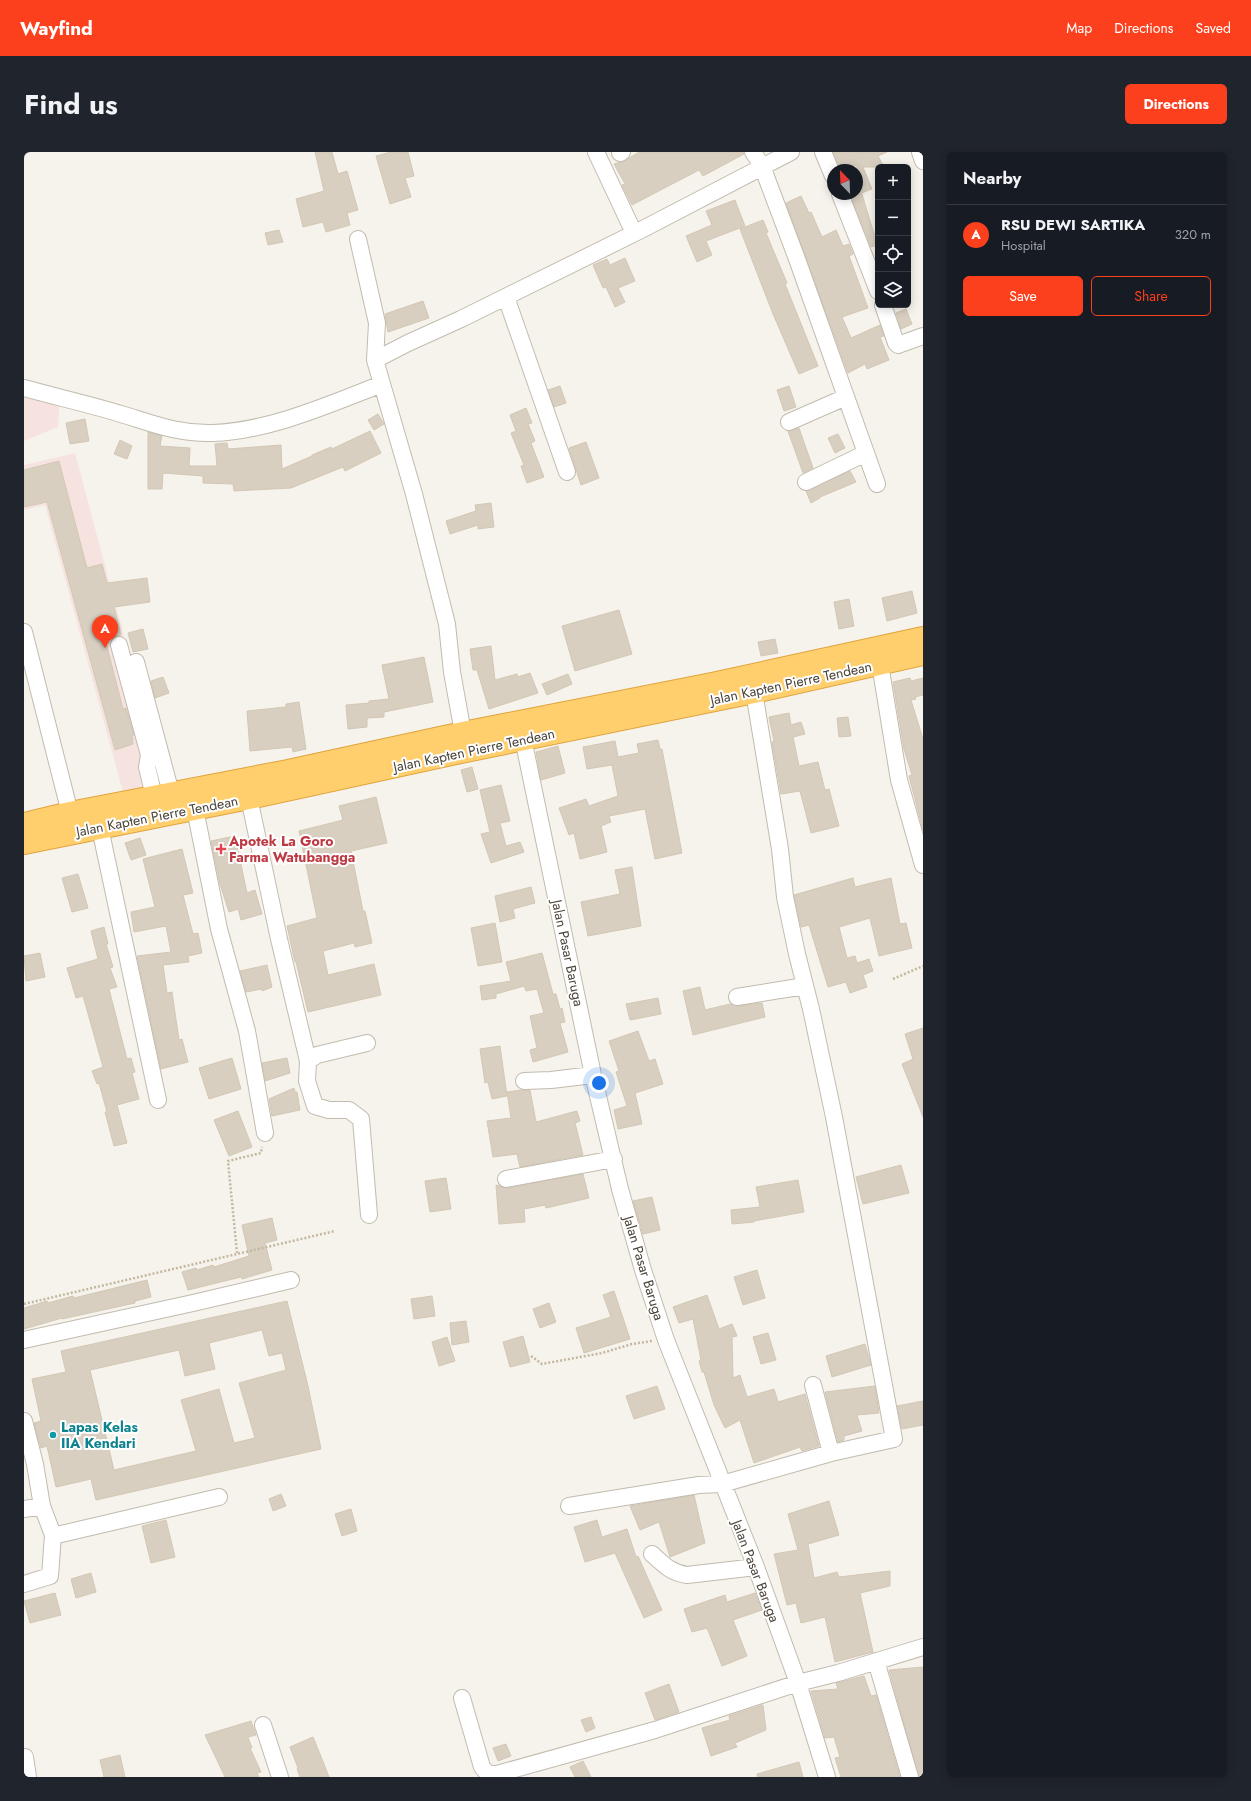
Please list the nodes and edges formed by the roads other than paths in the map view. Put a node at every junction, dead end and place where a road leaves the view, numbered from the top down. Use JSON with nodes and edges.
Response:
{"nodes":[{"id":1,"x":596,"y":152,"type":"edge"},
{"id":2,"x":753,"y":152,"type":"edge"},
{"id":3,"x":791,"y":152,"type":"edge"},
{"id":4,"x":824,"y":152,"type":"edge"},
{"id":5,"x":920,"y":152,"type":"edge"},
{"id":6,"x":923,"y":161,"type":"edge"},
{"id":7,"x":828,"y":164,"type":"edge"},
{"id":8,"x":762,"y":166,"type":"junction"},
{"id":9,"x":842,"y":200,"type":"edge"},
{"id":10,"x":634,"y":234,"type":"junction"},
{"id":11,"x":358,"y":240,"type":"dead end"},
{"id":12,"x":875,"y":283,"type":"edge"},
{"id":13,"x":506,"y":297,"type":"junction"},
{"id":14,"x":884,"y":308,"type":"edge"},
{"id":15,"x":923,"y":336,"type":"edge"},
{"id":16,"x":375,"y":360,"type":"junction"},
{"id":17,"x":382,"y":384,"type":"junction"},
{"id":18,"x":24,"y":388,"type":"edge"},
{"id":19,"x":846,"y":397,"type":"junction"},
{"id":20,"x":789,"y":422,"type":"dead end"},
{"id":21,"x":866,"y":453,"type":"junction"},
{"id":22,"x":568,"y":472,"type":"dead end"},
{"id":23,"x":806,"y":482,"type":"dead end"},
{"id":24,"x":877,"y":484,"type":"dead end"},
{"id":25,"x":24,"y":632,"type":"edge"},
{"id":26,"x":923,"y":638,"type":"edge"},
{"id":27,"x":119,"y":645,"type":"dead end"},
{"id":28,"x":923,"y":654,"type":"edge"},
{"id":29,"x":136,"y":662,"type":"dead end"},
{"id":30,"x":880,"y":664,"type":"junction"},
{"id":31,"x":754,"y":692,"type":"junction"},
{"id":32,"x":521,"y":731,"type":"junction"},
{"id":33,"x":463,"y":733,"type":"junction"},
{"id":34,"x":162,"y":795,"type":"junction"},
{"id":35,"x":249,"y":798,"type":"junction"},
{"id":36,"x":195,"y":809,"type":"junction"},
{"id":37,"x":70,"y":814,"type":"junction"},
{"id":38,"x":24,"y":824,"type":"edge"},
{"id":39,"x":100,"y":828,"type":"junction"},
{"id":40,"x":24,"y":843,"type":"edge"},
{"id":41,"x":923,"y":865,"type":"edge"},
{"id":42,"x":805,"y":986,"type":"junction"},
{"id":43,"x":737,"y":997,"type":"dead end"},
{"id":44,"x":367,"y":1043,"type":"dead end"},
{"id":45,"x":308,"y":1061,"type":"junction"},
{"id":46,"x":594,"y":1075,"type":"junction"},
{"id":47,"x":524,"y":1081,"type":"dead end"},
{"id":48,"x":158,"y":1100,"type":"dead end"},
{"id":49,"x":265,"y":1133,"type":"road end"},
{"id":50,"x":614,"y":1159,"type":"junction"},
{"id":51,"x":506,"y":1179,"type":"dead end"},
{"id":52,"x":369,"y":1215,"type":"dead end"},
{"id":53,"x":291,"y":1280,"type":"dead end"},
{"id":54,"x":24,"y":1340,"type":"edge"},
{"id":55,"x":813,"y":1385,"type":"dead end"},
{"id":56,"x":24,"y":1421,"type":"edge"},
{"id":57,"x":831,"y":1454,"type":"junction"},
{"id":58,"x":722,"y":1484,"type":"junction"},
{"id":59,"x":219,"y":1497,"type":"dead end"},
{"id":60,"x":42,"y":1506,"type":"junction"},
{"id":61,"x":569,"y":1506,"type":"dead end"},
{"id":62,"x":24,"y":1509,"type":"edge"},
{"id":63,"x":53,"y":1535,"type":"junction"},
{"id":64,"x":652,"y":1554,"type":"dead end"},
{"id":65,"x":756,"y":1567,"type":"junction"},
{"id":66,"x":24,"y":1584,"type":"edge"},
{"id":67,"x":923,"y":1647,"type":"edge"},
{"id":68,"x":876,"y":1661,"type":"junction"},
{"id":69,"x":798,"y":1683,"type":"junction"},
{"id":70,"x":462,"y":1698,"type":"dead end"},
{"id":71,"x":263,"y":1725,"type":"dead end"},
{"id":72,"x":24,"y":1756,"type":"edge"},
{"id":73,"x":28,"y":1777,"type":"edge"},
{"id":74,"x":280,"y":1777,"type":"edge"},
{"id":75,"x":827,"y":1777,"type":"edge"},
{"id":76,"x":910,"y":1777,"type":"edge"}],
"edges":[{"from":1,"to":10,"type":"street"},
{"from":2,"to":8,"type":"street"},
{"from":3,"to":8,"type":"street"},
{"from":4,"to":7,"type":"street"},
{"from":5,"to":6,"type":"street"},
{"from":8,"to":10,"type":"street"},
{"from":8,"to":19,"type":"street"},
{"from":9,"to":12,"type":"street"},
{"from":10,"to":13,"type":"street"},
{"from":11,"to":16,"type":"street"},
{"from":13,"to":16,"type":"street"},
{"from":13,"to":22,"type":"street"},
{"from":14,"to":15,"type":"street"},
{"from":16,"to":17,"type":"street"},
{"from":17,"to":18,"type":"street"},
{"from":17,"to":33,"type":"street"},
{"from":19,"to":20,"type":"street"},
{"from":19,"to":21,"type":"street"},
{"from":21,"to":23,"type":"street"},
{"from":21,"to":24,"type":"street"},
{"from":25,"to":37,"type":"street"},
{"from":26,"to":32,"type":"highway","name":"Jalan Kapten Pierre Tendean"},
{"from":27,"to":34,"type":"street"},
{"from":28,"to":30,"type":"highway","name":"Jalan Kapten Pierre Tendean"},
{"from":29,"to":34,"type":"street"},
{"from":30,"to":31,"type":"highway","name":"Jalan Kapten Pierre Tendean"},
{"from":30,"to":41,"type":"street"},
{"from":31,"to":32,"type":"highway","name":"Jalan Kapten Pierre Tendean"},
{"from":31,"to":42,"type":"street"},
{"from":32,"to":33,"type":"highway","name":"Jalan Kapten Pierre Tendean"},
{"from":32,"to":35,"type":"highway","name":"Jalan Kapten Pierre Tendean"},
{"from":32,"to":46,"type":"street","name":"Jalan Pasar Baruga"},
{"from":33,"to":34,"type":"highway","name":"Jalan Kapten Pierre Tendean"},
{"from":34,"to":37,"type":"highway","name":"Jalan Kapten Pierre Tendean"},
{"from":35,"to":36,"type":"highway","name":"Jalan Kapten Pierre Tendean"},
{"from":35,"to":45,"type":"street"},
{"from":36,"to":39,"type":"highway","name":"Jalan Kapten Pierre Tendean"},
{"from":36,"to":49,"type":"street"},
{"from":37,"to":38,"type":"highway","name":"Jalan Kapten Pierre Tendean"},
{"from":39,"to":40,"type":"highway","name":"Jalan Kapten Pierre Tendean"},
{"from":39,"to":48,"type":"street"},
{"from":42,"to":43,"type":"street"},
{"from":42,"to":57,"type":"street"},
{"from":44,"to":45,"type":"street"},
{"from":45,"to":52,"type":"street"},
{"from":46,"to":47,"type":"street"},
{"from":46,"to":50,"type":"street","name":"Jalan Pasar Baruga"},
{"from":50,"to":51,"type":"street"},
{"from":50,"to":58,"type":"street","name":"Jalan Pasar Baruga"},
{"from":53,"to":54,"type":"street"},
{"from":55,"to":57,"type":"street"},
{"from":56,"to":60,"type":"street"},
{"from":57,"to":58,"type":"street"},
{"from":58,"to":61,"type":"street"},
{"from":58,"to":65,"type":"street","name":"Jalan Pasar Baruga"},
{"from":59,"to":63,"type":"street"},
{"from":60,"to":62,"type":"street"},
{"from":60,"to":63,"type":"street"},
{"from":63,"to":66,"type":"street"},
{"from":64,"to":65,"type":"street"},
{"from":65,"to":69,"type":"street","name":"Jalan Pasar Baruga"},
{"from":67,"to":68,"type":"street"},
{"from":68,"to":69,"type":"street"},
{"from":68,"to":76,"type":"street"},
{"from":69,"to":70,"type":"street"},
{"from":69,"to":75,"type":"street","name":"Jalan Pasar Baruga"},
{"from":71,"to":74,"type":"street"},
{"from":72,"to":73,"type":"street"}]}
